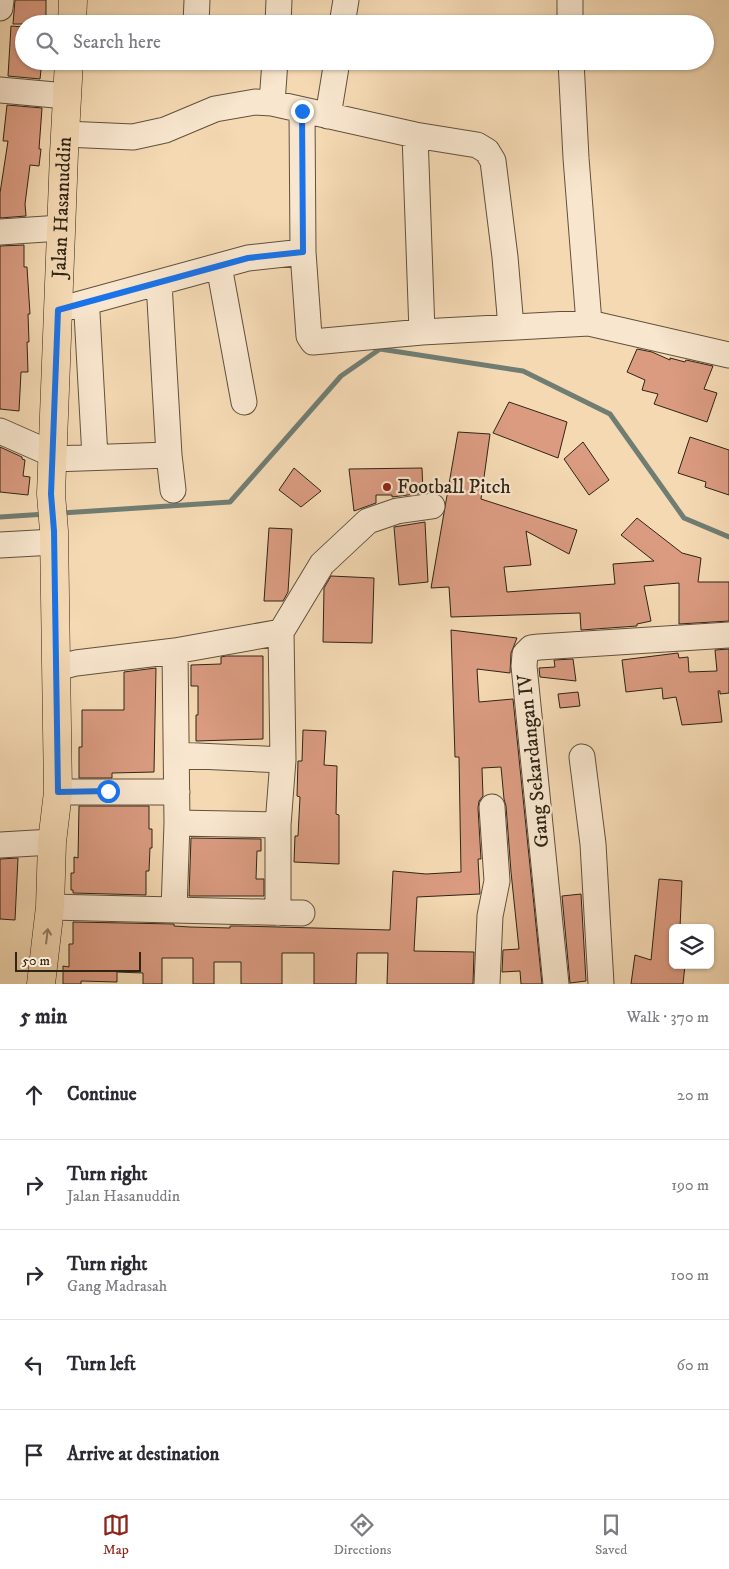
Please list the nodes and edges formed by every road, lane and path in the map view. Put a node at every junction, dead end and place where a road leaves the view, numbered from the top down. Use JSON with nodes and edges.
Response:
{"nodes":[{"id":1,"x":1,"y":0,"type":"edge"},
{"id":2,"x":73,"y":0,"type":"edge"},
{"id":3,"x":197,"y":0,"type":"edge"},
{"id":4,"x":279,"y":0,"type":"edge"},
{"id":5,"x":346,"y":0,"type":"edge"},
{"id":6,"x":570,"y":0,"type":"edge"},
{"id":7,"x":0,"y":8,"type":"edge"},
{"id":8,"x":72,"y":15,"type":"edge"},
{"id":9,"x":196,"y":15,"type":"edge"},
{"id":10,"x":278,"y":15,"type":"edge"},
{"id":11,"x":344,"y":15,"type":"edge"},
{"id":12,"x":570,"y":15,"type":"edge"},
{"id":13,"x":68,"y":70,"type":"edge"},
{"id":14,"x":274,"y":70,"type":"edge"},
{"id":15,"x":336,"y":70,"type":"edge"},
{"id":16,"x":572,"y":70,"type":"edge"},
{"id":17,"x":0,"y":90,"type":"edge"},
{"id":18,"x":66,"y":96,"type":"junction"},
{"id":19,"x":272,"y":103,"type":"junction"},
{"id":20,"x":302,"y":111,"type":"junction"},
{"id":21,"x":328,"y":116,"type":"junction"},
{"id":22,"x":65,"y":134,"type":"junction"},
{"id":23,"x":415,"y":135,"type":"junction"},
{"id":24,"x":60,"y":228,"type":"junction"},
{"id":25,"x":0,"y":232,"type":"edge"},
{"id":26,"x":303,"y":252,"type":"junction"},
{"id":27,"x":218,"y":266,"type":"junction"},
{"id":28,"x":159,"y":282,"type":"junction"},
{"id":29,"x":85,"y":302,"type":"junction"},
{"id":30,"x":58,"y":310,"type":"junction"},
{"id":31,"x":589,"y":323,"type":"junction"},
{"id":32,"x":511,"y":327,"type":"junction"},
{"id":33,"x":422,"y":332,"type":"junction"},
{"id":34,"x":729,"y":355,"type":"edge"},
{"id":35,"x":244,"y":402,"type":"dead end"},
{"id":36,"x":0,"y":431,"type":"edge"},
{"id":37,"x":169,"y":456,"type":"junction"},
{"id":38,"x":52,"y":457,"type":"junction"},
{"id":39,"x":95,"y":457,"type":"junction"},
{"id":40,"x":172,"y":490,"type":"dead end"},
{"id":41,"x":432,"y":506,"type":"dead end"},
{"id":42,"x":54,"y":537,"type":"junction"},
{"id":43,"x":0,"y":545,"type":"edge"},
{"id":44,"x":281,"y":632,"type":"junction"},
{"id":45,"x":729,"y":635,"type":"edge"},
{"id":46,"x":175,"y":650,"type":"junction"},
{"id":47,"x":57,"y":668,"type":"junction"},
{"id":48,"x":177,"y":755,"type":"junction"},
{"id":49,"x":582,"y":757,"type":"dead end"},
{"id":50,"x":283,"y":760,"type":"junction"},
{"id":51,"x":58,"y":792,"type":"junction"},
{"id":52,"x":177,"y":792,"type":"junction"},
{"id":53,"x":492,"y":807,"type":"dead end"},
{"id":54,"x":177,"y":823,"type":"junction"},
{"id":55,"x":278,"y":825,"type":"junction"},
{"id":56,"x":52,"y":842,"type":"junction"},
{"id":57,"x":0,"y":845,"type":"edge"},
{"id":58,"x":50,"y":907,"type":"junction"},
{"id":59,"x":174,"y":910,"type":"junction"},
{"id":60,"x":41,"y":984,"type":"edge"},
{"id":61,"x":487,"y":984,"type":"edge"},
{"id":62,"x":556,"y":984,"type":"edge"},
{"id":63,"x":601,"y":984,"type":"edge"}],
"edges":[{"from":1,"to":7,"type":"street"},
{"from":2,"to":8,"type":"main road"},
{"from":3,"to":9,"type":"street"},
{"from":4,"to":10,"type":"street"},
{"from":5,"to":11,"type":"street"},
{"from":6,"to":12,"type":"street"},
{"from":13,"to":18,"type":"main road","name":"Jalan Hasanuddin"},
{"from":14,"to":19,"type":"street"},
{"from":15,"to":21,"type":"street"},
{"from":16,"to":31,"type":"street"},
{"from":17,"to":18,"type":"street"},
{"from":18,"to":22,"type":"main road","name":"Jalan Hasanuddin"},
{"from":19,"to":20,"type":"street"},
{"from":19,"to":22,"type":"street"},
{"from":20,"to":21,"type":"street"},
{"from":20,"to":26,"type":"street"},
{"from":21,"to":23,"type":"street"},
{"from":22,"to":24,"type":"main road","name":"Jalan Hasanuddin"},
{"from":23,"to":32,"type":"street"},
{"from":23,"to":33,"type":"street"},
{"from":24,"to":25,"type":"street"},
{"from":24,"to":30,"type":"main road","name":"Jalan Hasanuddin"},
{"from":26,"to":27,"type":"street"},
{"from":26,"to":33,"type":"street"},
{"from":27,"to":28,"type":"street"},
{"from":27,"to":35,"type":"street"},
{"from":28,"to":29,"type":"street"},
{"from":28,"to":37,"type":"street"},
{"from":29,"to":30,"type":"street"},
{"from":29,"to":39,"type":"street"},
{"from":30,"to":38,"type":"main road","name":"Jalan Hasanuddin"},
{"from":31,"to":32,"type":"street"},
{"from":31,"to":34,"type":"street"},
{"from":32,"to":33,"type":"street"},
{"from":36,"to":38,"type":"street"},
{"from":37,"to":39,"type":"street"},
{"from":37,"to":40,"type":"street"},
{"from":38,"to":39,"type":"street"},
{"from":38,"to":42,"type":"main road","name":"Jalan Hasanuddin"},
{"from":41,"to":44,"type":"street"},
{"from":42,"to":43,"type":"street"},
{"from":42,"to":47,"type":"main road","name":"Jalan Hasanuddin"},
{"from":44,"to":46,"type":"street"},
{"from":44,"to":50,"type":"street"},
{"from":45,"to":62,"type":"street","name":"Gang Sekardangan IV"},
{"from":46,"to":47,"type":"street"},
{"from":46,"to":48,"type":"street"},
{"from":47,"to":51,"type":"main road","name":"Jalan Hasanuddin"},
{"from":48,"to":50,"type":"street"},
{"from":48,"to":52,"type":"street"},
{"from":49,"to":63,"type":"street"},
{"from":50,"to":55,"type":"street"},
{"from":51,"to":52,"type":"street"},
{"from":51,"to":56,"type":"main road","name":"Jalan Hasanuddin"},
{"from":52,"to":54,"type":"street"},
{"from":53,"to":61,"type":"street"},
{"from":54,"to":55,"type":"street"},
{"from":54,"to":59,"type":"street"},
{"from":55,"to":59,"type":"street"},
{"from":56,"to":57,"type":"street"},
{"from":56,"to":58,"type":"main road","name":"Jalan Hasanuddin"},
{"from":58,"to":59,"type":"street"},
{"from":60,"to":58,"type":"main road","name":"Jalan Hasanuddin","one_way":true}]}
